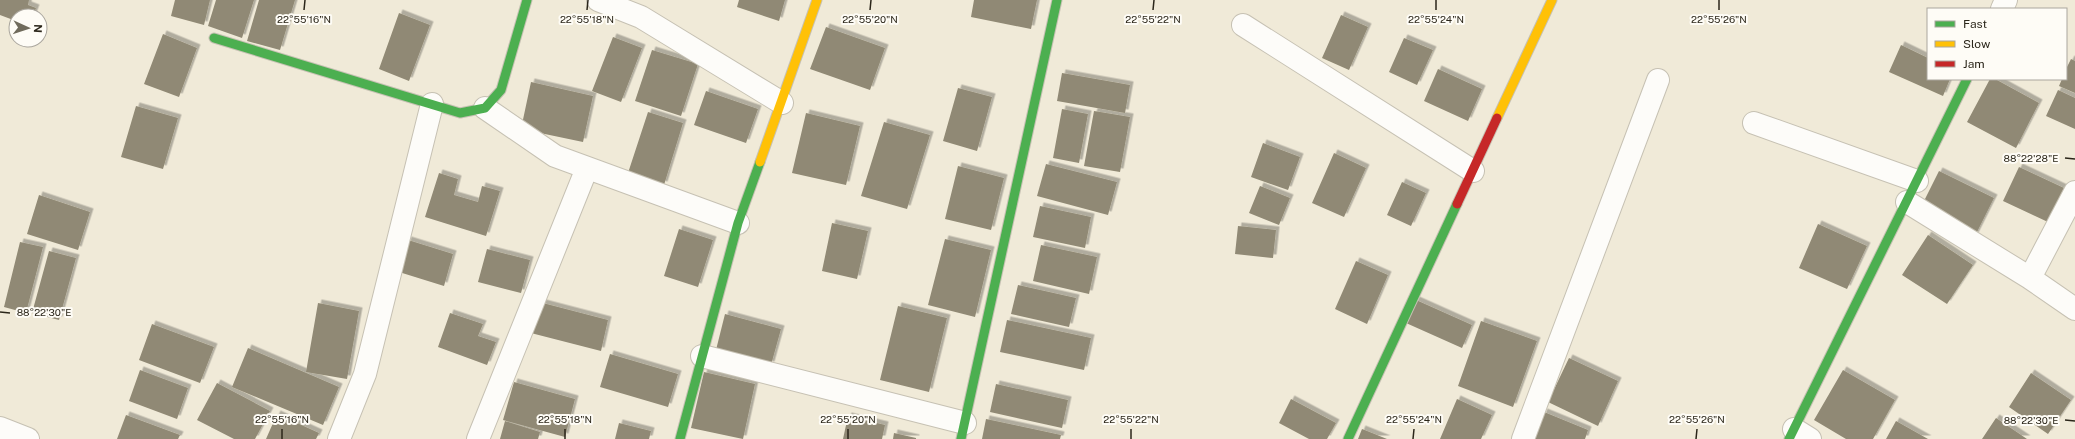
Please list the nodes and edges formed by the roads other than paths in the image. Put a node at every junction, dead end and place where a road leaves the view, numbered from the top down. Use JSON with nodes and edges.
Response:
{"nodes":[{"id":1,"x":527,"y":0,"type":"edge"},
{"id":2,"x":598,"y":0,"type":"edge"},
{"id":3,"x":817,"y":0,"type":"edge"},
{"id":4,"x":1057,"y":0,"type":"edge"},
{"id":5,"x":1552,"y":0,"type":"edge"},
{"id":6,"x":644,"y":8,"type":"edge"},
{"id":7,"x":1243,"y":25,"type":"dead end"},
{"id":8,"x":214,"y":38,"type":"dead end"},
{"id":9,"x":1658,"y":80,"type":"dead end"},
{"id":10,"x":1968,"y":80,"type":"edge"},
{"id":11,"x":782,"y":103,"type":"junction"},
{"id":12,"x":432,"y":104,"type":"junction"},
{"id":13,"x":485,"y":108,"type":"junction"},
{"id":14,"x":1754,"y":123,"type":"dead end"},
{"id":15,"x":587,"y":168,"type":"junction"},
{"id":16,"x":1473,"y":171,"type":"junction"},
{"id":17,"x":1917,"y":181,"type":"junction"},
{"id":18,"x":2075,"y":192,"type":"edge"},
{"id":19,"x":1907,"y":202,"type":"junction"},
{"id":20,"x":738,"y":224,"type":"junction"},
{"id":21,"x":2030,"y":278,"type":"junction"},
{"id":22,"x":2075,"y":309,"type":"edge"},
{"id":23,"x":702,"y":356,"type":"junction"},
{"id":24,"x":0,"y":428,"type":"edge"},
{"id":25,"x":963,"y":431,"type":"edge"},
{"id":26,"x":1798,"y":436,"type":"edge"},
{"id":27,"x":28,"y":439,"type":"edge"},
{"id":28,"x":339,"y":439,"type":"edge"},
{"id":29,"x":478,"y":439,"type":"edge"},
{"id":30,"x":680,"y":439,"type":"edge"},
{"id":31,"x":1348,"y":439,"type":"edge"},
{"id":32,"x":1522,"y":439,"type":"edge"}],
"edges":[{"from":1,"to":13,"type":"street"},
{"from":2,"to":6,"type":"street"},
{"from":3,"to":11,"type":"street"},
{"from":4,"to":25,"type":"street"},
{"from":5,"to":16,"type":"street"},
{"from":6,"to":11,"type":"street"},
{"from":7,"to":16,"type":"street"},
{"from":8,"to":12,"type":"street"},
{"from":9,"to":32,"type":"street"},
{"from":10,"to":17,"type":"street"},
{"from":11,"to":20,"type":"street"},
{"from":12,"to":13,"type":"street"},
{"from":12,"to":28,"type":"street"},
{"from":13,"to":15,"type":"street"},
{"from":14,"to":17,"type":"street"},
{"from":15,"to":20,"type":"street"},
{"from":15,"to":29,"type":"street"},
{"from":16,"to":31,"type":"street"},
{"from":17,"to":19,"type":"street"},
{"from":18,"to":21,"type":"street"},
{"from":19,"to":21,"type":"street"},
{"from":19,"to":26,"type":"street"},
{"from":20,"to":23,"type":"street"},
{"from":21,"to":22,"type":"street"},
{"from":23,"to":25,"type":"street"},
{"from":23,"to":30,"type":"street"},
{"from":24,"to":27,"type":"street"}]}
